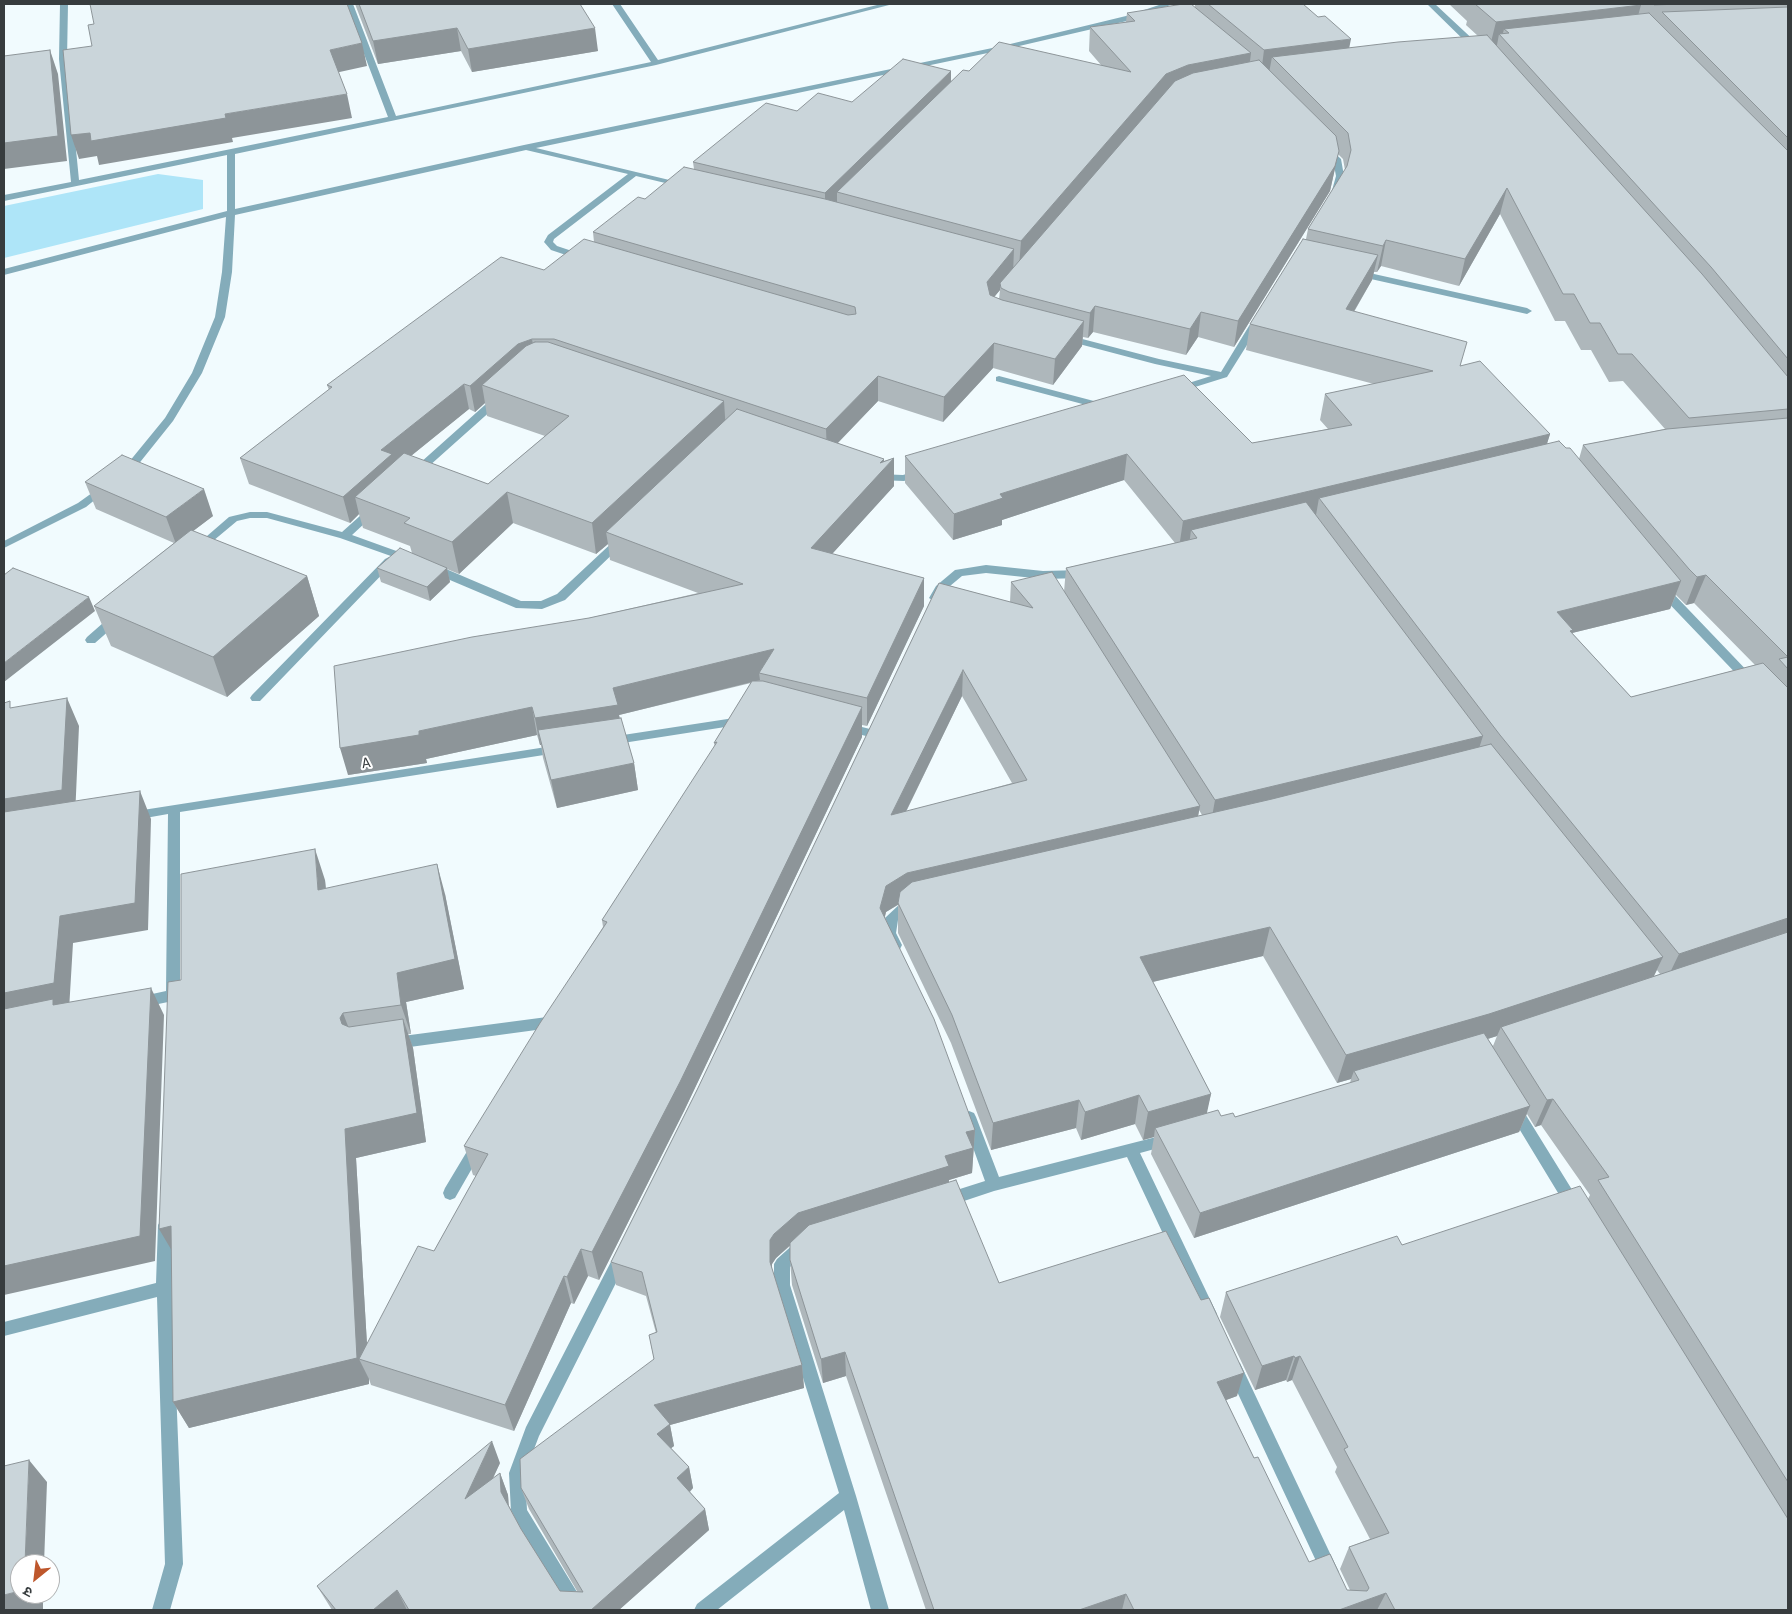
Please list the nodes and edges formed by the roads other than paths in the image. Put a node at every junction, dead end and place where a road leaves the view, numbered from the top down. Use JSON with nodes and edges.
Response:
{"nodes":[{"id":1,"x":64,"y":4,"type":"edge"},
{"id":2,"x":349,"y":4,"type":"edge"},
{"id":3,"x":616,"y":4,"type":"edge"},
{"id":4,"x":889,"y":4,"type":"edge"},
{"id":5,"x":1169,"y":4,"type":"edge"},
{"id":6,"x":1430,"y":4,"type":"edge"},
{"id":7,"x":1147,"y":13,"type":"junction"},
{"id":8,"x":1166,"y":16,"type":"edge"},
{"id":9,"x":1002,"y":48,"type":"junction"},
{"id":10,"x":1471,"y":53,"type":"edge"},
{"id":11,"x":63,"y":60,"type":"junction"},
{"id":12,"x":53,"y":61,"type":"edge"},
{"id":13,"x":988,"y":62,"type":"edge"},
{"id":14,"x":656,"y":63,"type":"junction"},
{"id":15,"x":393,"y":119,"type":"junction"},
{"id":16,"x":1317,"y":139,"type":"edge"},
{"id":17,"x":524,"y":148,"type":"junction"},
{"id":18,"x":231,"y":153,"type":"junction"},
{"id":19,"x":635,"y":173,"type":"junction"},
{"id":20,"x":75,"y":184,"type":"junction"},
{"id":21,"x":693,"y":187,"type":"edge"},
{"id":22,"x":4,"y":198,"type":"edge"},
{"id":23,"x":1331,"y":201,"type":"edge"},
{"id":24,"x":230,"y":213,"type":"junction"},
{"id":25,"x":593,"y":261,"type":"edge"},
{"id":26,"x":1343,"y":270,"type":"edge"},
{"id":27,"x":4,"y":272,"type":"edge"},
{"id":28,"x":1264,"y":309,"type":"edge"},
{"id":29,"x":1527,"y":311,"type":"dead end"},
{"id":30,"x":1062,"y":337,"type":"edge"},
{"id":31,"x":1224,"y":375,"type":"junction"},
{"id":32,"x":999,"y":380,"type":"dead end"},
{"id":33,"x":505,"y":392,"type":"edge"},
{"id":34,"x":1170,"y":392,"type":"edge"},
{"id":35,"x":1097,"y":415,"type":"edge"},
{"id":36,"x":932,"y":469,"type":"edge"},
{"id":37,"x":864,"y":473,"type":"edge"},
{"id":38,"x":410,"y":477,"type":"edge"},
{"id":39,"x":381,"y":503,"type":"edge"},
{"id":40,"x":632,"y":530,"type":"edge"},
{"id":41,"x":344,"y":536,"type":"junction"},
{"id":42,"x":4,"y":545,"type":"edge"},
{"id":43,"x":191,"y":554,"type":"edge"},
{"id":44,"x":396,"y":554,"type":"junction"},
{"id":45,"x":1094,"y":572,"type":"edge"},
{"id":46,"x":1654,"y":579,"type":"edge"},
{"id":47,"x":931,"y":607,"type":"edge"},
{"id":48,"x":127,"y":609,"type":"edge"},
{"id":49,"x":91,"y":640,"type":"dead end"},
{"id":50,"x":1761,"y":692,"type":"edge"},
{"id":51,"x":256,"y":698,"type":"dead end"},
{"id":52,"x":832,"y":723,"type":"edge"},
{"id":53,"x":870,"y":733,"type":"edge"},
{"id":54,"x":724,"y":739,"type":"edge"},
{"id":55,"x":596,"y":744,"type":"edge"},
{"id":56,"x":567,"y":748,"type":"edge"},
{"id":57,"x":174,"y":809,"type":"junction"},
{"id":58,"x":117,"y":818,"type":"edge"},
{"id":59,"x":926,"y":901,"type":"edge"},
{"id":60,"x":901,"y":959,"type":"edge"},
{"id":61,"x":173,"y":995,"type":"junction"},
{"id":62,"x":126,"y":1005,"type":"edge"},
{"id":63,"x":561,"y":1005,"type":"edge"},
{"id":64,"x":173,"y":1014,"type":"edge"},
{"id":65,"x":551,"y":1022,"type":"junction"},
{"id":66,"x":541,"y":1039,"type":"edge"},
{"id":67,"x":378,"y":1045,"type":"edge"},
{"id":68,"x":1504,"y":1092,"type":"edge"},
{"id":69,"x":965,"y":1105,"type":"edge"},
{"id":70,"x":485,"y":1133,"type":"edge"},
{"id":71,"x":1179,"y":1137,"type":"edge"},
{"id":72,"x":1132,"y":1151,"type":"junction"},
{"id":73,"x":994,"y":1185,"type":"junction"},
{"id":74,"x":450,"y":1193,"type":"dead end"},
{"id":75,"x":928,"y":1206,"type":"edge"},
{"id":76,"x":167,"y":1210,"type":"edge"},
{"id":77,"x":1581,"y":1217,"type":"edge"},
{"id":78,"x":630,"y":1238,"type":"edge"},
{"id":79,"x":814,"y":1242,"type":"edge"},
{"id":80,"x":164,"y":1288,"type":"junction"},
{"id":81,"x":4,"y":1329,"type":"edge"},
{"id":82,"x":1217,"y":1331,"type":"edge"},
{"id":83,"x":1230,"y":1358,"type":"edge"},
{"id":84,"x":848,"y":1496,"type":"junction"},
{"id":85,"x":1335,"y":1583,"type":"edge"},
{"id":86,"x":161,"y":1610,"type":"edge"},
{"id":87,"x":580,"y":1610,"type":"edge"},
{"id":88,"x":702,"y":1610,"type":"edge"},
{"id":89,"x":880,"y":1610,"type":"edge"}],
"edges":[{"from":1,"to":11,"type":"street"},
{"from":2,"to":15,"type":"street"},
{"from":3,"to":14,"type":"street"},
{"from":4,"to":14,"type":"street"},
{"from":5,"to":7,"type":"street"},
{"from":6,"to":10,"type":"street"},
{"from":7,"to":8,"type":"street"},
{"from":7,"to":9,"type":"street"},
{"from":9,"to":13,"type":"street"},
{"from":9,"to":17,"type":"street"},
{"from":11,"to":12,"type":"street"},
{"from":11,"to":20,"type":"street"},
{"from":14,"to":15,"type":"street"},
{"from":15,"to":18,"type":"street"},
{"from":16,"to":23,"type":"street"},
{"from":17,"to":19,"type":"street"},
{"from":17,"to":24,"type":"street"},
{"from":18,"to":20,"type":"street"},
{"from":18,"to":24,"type":"street"},
{"from":19,"to":21,"type":"street"},
{"from":19,"to":25,"type":"street"},
{"from":20,"to":22,"type":"street"},
{"from":24,"to":27,"type":"street"},
{"from":24,"to":42,"type":"street"},
{"from":26,"to":29,"type":"street"},
{"from":28,"to":31,"type":"street"},
{"from":30,"to":31,"type":"street"},
{"from":31,"to":34,"type":"street"},
{"from":32,"to":35,"type":"street"},
{"from":33,"to":38,"type":"street"},
{"from":36,"to":37,"type":"street"},
{"from":39,"to":41,"type":"street"},
{"from":40,"to":44,"type":"street"},
{"from":41,"to":43,"type":"street"},
{"from":41,"to":44,"type":"street"},
{"from":44,"to":51,"type":"street"},
{"from":45,"to":47,"type":"street"},
{"from":46,"to":50,"type":"street"},
{"from":48,"to":49,"type":"street"},
{"from":52,"to":53,"type":"street"},
{"from":54,"to":55,"type":"street"},
{"from":56,"to":57,"type":"street","name":"A"},
{"from":57,"to":58,"type":"street","name":"A"},
{"from":57,"to":61,"type":"street"},
{"from":59,"to":60,"type":"street"},
{"from":61,"to":62,"type":"street"},
{"from":61,"to":64,"type":"street"},
{"from":63,"to":65,"type":"street"},
{"from":65,"to":66,"type":"street"},
{"from":65,"to":67,"type":"street"},
{"from":68,"to":77,"type":"street"},
{"from":69,"to":73,"type":"street"},
{"from":70,"to":74,"type":"street"},
{"from":71,"to":72,"type":"street"},
{"from":72,"to":73,"type":"street"},
{"from":72,"to":82,"type":"street"},
{"from":73,"to":75,"type":"street"},
{"from":76,"to":80,"type":"street"},
{"from":78,"to":87,"type":"street"},
{"from":79,"to":84,"type":"street"},
{"from":80,"to":81,"type":"street"},
{"from":80,"to":86,"type":"street"},
{"from":83,"to":85,"type":"street"},
{"from":84,"to":88,"type":"street"},
{"from":84,"to":89,"type":"street"}]}
